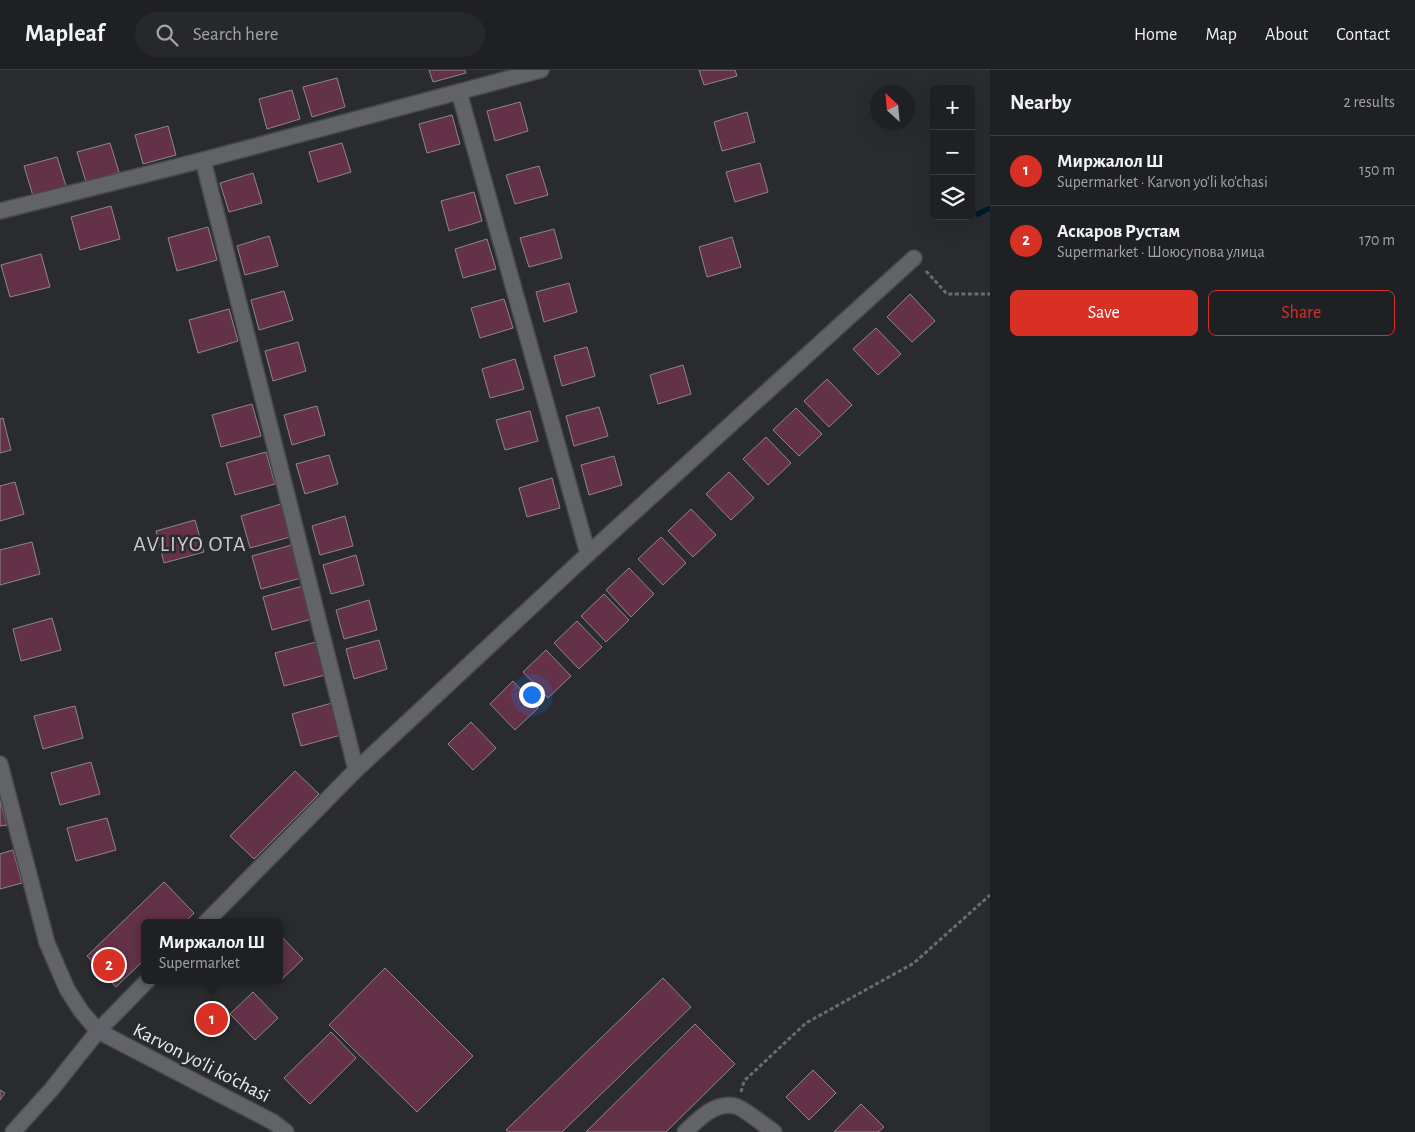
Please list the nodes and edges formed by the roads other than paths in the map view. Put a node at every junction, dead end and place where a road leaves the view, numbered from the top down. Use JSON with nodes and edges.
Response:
{"nodes":[{"id":1,"x":541,"y":70,"type":"edge"},
{"id":2,"x":459,"y":92,"type":"junction"},
{"id":3,"x":203,"y":160,"type":"junction"},
{"id":4,"x":0,"y":211,"type":"edge"},
{"id":5,"x":914,"y":258,"type":"road end"},
{"id":6,"x":588,"y":554,"type":"junction"},
{"id":7,"x":0,"y":764,"type":"edge"},
{"id":8,"x":356,"y":770,"type":"junction"},
{"id":9,"x":209,"y":919,"type":"edge"},
{"id":10,"x":144,"y":984,"type":"edge"},
{"id":11,"x":98,"y":1031,"type":"junction"},
{"id":12,"x":13,"y":1132,"type":"edge"},
{"id":13,"x":286,"y":1132,"type":"edge"},
{"id":14,"x":685,"y":1132,"type":"edge"},
{"id":15,"x":774,"y":1132,"type":"edge"}],
"edges":[{"from":1,"to":2,"type":"street"},
{"from":2,"to":3,"type":"street"},
{"from":2,"to":6,"type":"street"},
{"from":3,"to":4,"type":"street"},
{"from":3,"to":8,"type":"street"},
{"from":5,"to":6,"type":"street"},
{"from":6,"to":8,"type":"street"},
{"from":7,"to":11,"type":"street"},
{"from":8,"to":9,"type":"street"},
{"from":10,"to":11,"type":"street"},
{"from":11,"to":12,"type":"street"},
{"from":11,"to":13,"type":"street","name":"Karvon yo‘li ko'chasi"},
{"from":14,"to":15,"type":"street"}]}
